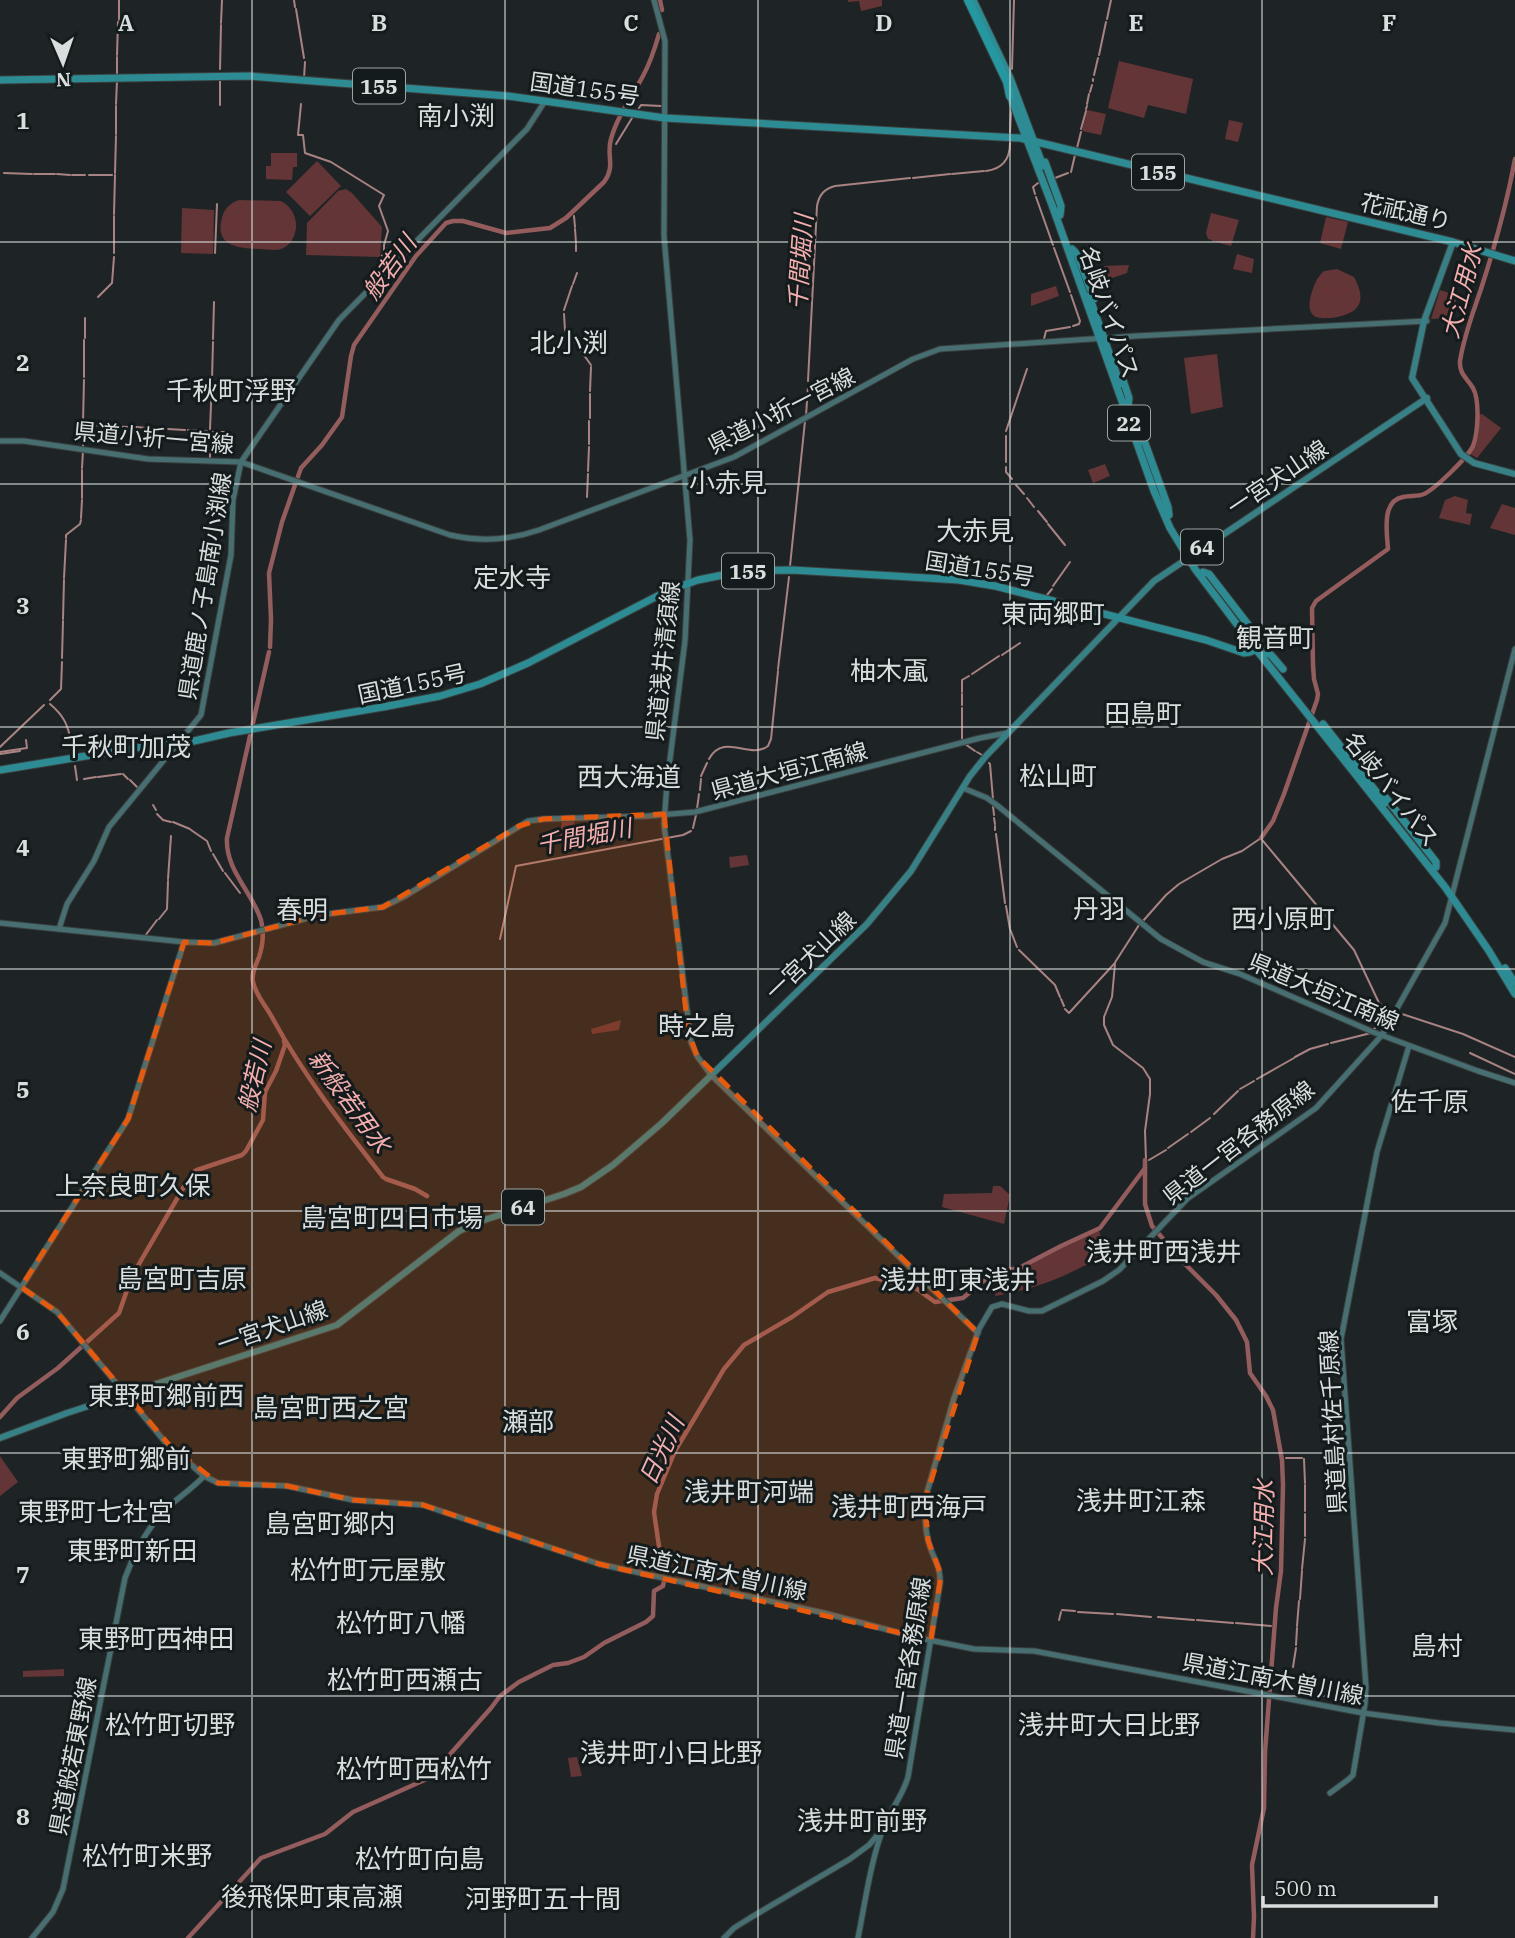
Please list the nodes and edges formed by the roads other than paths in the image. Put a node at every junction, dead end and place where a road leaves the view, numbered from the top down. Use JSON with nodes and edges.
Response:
{"nodes":[{"id":1,"x":654,"y":0,"type":"edge"},
{"id":2,"x":969,"y":0,"type":"edge"},
{"id":3,"x":0,"y":80,"type":"edge"},
{"id":4,"x":1010,"y":96,"type":"junction"},
{"id":5,"x":545,"y":103,"type":"junction"},
{"id":6,"x":665,"y":119,"type":"junction"},
{"id":7,"x":1031,"y":140,"type":"junction"},
{"id":8,"x":1287,"y":203,"type":"joint"},
{"id":9,"x":1454,"y":242,"type":"junction"},
{"id":10,"x":1515,"y":261,"type":"edge"},
{"id":11,"x":1425,"y":321,"type":"junction"},
{"id":12,"x":1100,"y":336,"type":"junction"},
{"id":13,"x":1426,"y":398,"type":"junction"},
{"id":14,"x":0,"y":441,"type":"edge"},
{"id":15,"x":241,"y":462,"type":"junction"},
{"id":16,"x":1515,"y":473,"type":"edge"},
{"id":17,"x":686,"y":476,"type":"junction"},
{"id":18,"x":1189,"y":556,"type":"junction"},
{"id":19,"x":688,"y":586,"type":"junction"},
{"id":20,"x":1118,"y":619,"type":"junction"},
{"id":21,"x":1258,"y":647,"type":"junction"},
{"id":22,"x":1515,"y":649,"type":"edge"},
{"id":23,"x":1007,"y":733,"type":"junction"},
{"id":24,"x":177,"y":744,"type":"junction"},
{"id":25,"x":1338,"y":750,"type":"junction"},
{"id":26,"x":0,"y":772,"type":"edge"},
{"id":27,"x":963,"y":788,"type":"junction"},
{"id":28,"x":663,"y":814,"type":"junction"},
{"id":29,"x":1453,"y":894,"type":"junction"},
{"id":30,"x":0,"y":923,"type":"edge"},
{"id":31,"x":58,"y":929,"type":"junction"},
{"id":32,"x":184,"y":942,"type":"junction"},
{"id":33,"x":1515,"y":984,"type":"edge"},
{"id":34,"x":1515,"y":994,"type":"edge"},
{"id":35,"x":1382,"y":1035,"type":"junction"},
{"id":36,"x":1409,"y":1046,"type":"junction"},
{"id":37,"x":712,"y":1075,"type":"junction"},
{"id":38,"x":1515,"y":1083,"type":"edge"},
{"id":39,"x":0,"y":1273,"type":"edge"},
{"id":40,"x":21,"y":1287,"type":"junction"},
{"id":41,"x":0,"y":1321,"type":"edge"},
{"id":42,"x":978,"y":1333,"type":"junction"},
{"id":43,"x":125,"y":1394,"type":"junction"},
{"id":44,"x":0,"y":1438,"type":"edge"},
{"id":45,"x":204,"y":1476,"type":"junction"},
{"id":46,"x":930,"y":1640,"type":"junction"},
{"id":47,"x":1363,"y":1713,"type":"junction"},
{"id":48,"x":1515,"y":1730,"type":"edge"},
{"id":49,"x":1330,"y":1793,"type":"dead end"},
{"id":50,"x":883,"y":1828,"type":"junction"},
{"id":51,"x":32,"y":1938,"type":"edge"},
{"id":52,"x":724,"y":1938,"type":"edge"},
{"id":53,"x":858,"y":1938,"type":"edge"}],
"edges":[{"from":1,"to":6,"type":"main road","name":"県道浅井清須線"},
{"from":2,"to":4,"type":"highway","name":"名岐バイパス","number":"22"},
{"from":2,"to":4,"type":"highway"},
{"from":2,"to":7,"type":"highway","name":"名岐バイパス","number":"22"},
{"from":3,"to":5,"type":"highway","name":"国道155号","number":"155"},
{"from":4,"to":7,"type":"highway","name":"名岐バイパス","number":"22"},
{"from":5,"to":6,"type":"highway","name":"国道155号","number":"155"},
{"from":5,"to":15,"type":"main road","name":"県道鹿ノ子島南小渕線"},
{"from":6,"to":7,"type":"highway","name":"国道155号","number":"155"},
{"from":6,"to":17,"type":"main road","name":"県道浅井清須線"},
{"from":7,"to":8,"type":"highway","name":"国道155号","number":"155"},
{"from":7,"to":12,"type":"highway","name":"名岐バイパス","number":"22"},
{"from":7,"to":12,"type":"highway","name":"名岐バイパス","number":"22"},
{"from":8,"to":9,"type":"highway","name":"花祇通り","number":"155"},
{"from":9,"to":10,"type":"highway","name":"花祇通り","number":"155"},
{"from":9,"to":11,"type":"main road"},
{"from":11,"to":12,"type":"main road","name":"県道小折一宮線"},
{"from":11,"to":13,"type":"main road"},
{"from":12,"to":17,"type":"main road","name":"県道小折一宮線"},
{"from":12,"to":18,"type":"highway","name":"名岐バイパス","number":"22"},
{"from":12,"to":18,"type":"highway","name":"名岐バイパス","number":"22"},
{"from":13,"to":16,"type":"main road"},
{"from":13,"to":18,"type":"main road","name":"一宮犬山線","number":"64"},
{"from":14,"to":15,"type":"main road","name":"県道小折一宮線"},
{"from":15,"to":17,"type":"main road","name":"県道小折一宮線"},
{"from":15,"to":24,"type":"main road","name":"県道鹿ノ子島南小渕線"},
{"from":17,"to":19,"type":"main road","name":"県道浅井清須線"},
{"from":18,"to":20,"type":"main road","name":"一宮犬山線","number":"64"},
{"from":18,"to":21,"type":"highway","name":"名岐バイパス","number":"22"},
{"from":19,"to":20,"type":"highway","name":"国道155号","number":"155"},
{"from":19,"to":24,"type":"highway","name":"国道155号","number":"155"},
{"from":19,"to":28,"type":"main road","name":"県道浅井清須線"},
{"from":20,"to":21,"type":"highway","name":"国道155号","number":"155"},
{"from":20,"to":23,"type":"main road","name":"一宮犬山線","number":"64"},
{"from":21,"to":25,"type":"highway","name":"名岐バイパス","number":"22"},
{"from":22,"to":29,"type":"main road","name":"県道一宮各務原線"},
{"from":23,"to":27,"type":"main road","name":"一宮犬山線","number":"64"},
{"from":23,"to":28,"type":"main road","name":"県道大垣江南線"},
{"from":24,"to":26,"type":"highway","name":"国道155号","number":"155"},
{"from":24,"to":31,"type":"main road","name":"県道鹿ノ子島南小渕線"},
{"from":25,"to":29,"type":"highway","name":"名岐バイパス","number":"22"},
{"from":25,"to":29,"type":"highway","name":"名岐バイパス","number":"22"},
{"from":27,"to":35,"type":"main road","name":"県道大垣江南線"},
{"from":27,"to":37,"type":"main road","name":"一宮犬山線","number":"64"},
{"from":28,"to":32,"type":"main road","name":"県道大垣江南線"},
{"from":28,"to":37,"type":"main road","name":"県道浅井清須線"},
{"from":29,"to":33,"type":"highway","name":"名岐バイパス","number":"22"},
{"from":29,"to":34,"type":"highway","name":"名岐バイパス","number":"22"},
{"from":29,"to":35,"type":"main road","name":"県道一宮各務原線"},
{"from":30,"to":31,"type":"main road"},
{"from":31,"to":32,"type":"main road"},
{"from":32,"to":40,"type":"main road"},
{"from":35,"to":36,"type":"main road","name":"県道大垣江南線"},
{"from":35,"to":42,"type":"main road","name":"県道一宮各務原線"},
{"from":36,"to":38,"type":"main road","name":"県道大垣江南線"},
{"from":36,"to":47,"type":"main road","name":"県道島村佐千原線"},
{"from":37,"to":42,"type":"main road","name":"県道浅井清須線"},
{"from":37,"to":43,"type":"main road","name":"一宮犬山線","number":"64"},
{"from":39,"to":40,"type":"main road","name":"県道江南木曽川線"},
{"from":40,"to":41,"type":"main road"},
{"from":40,"to":43,"type":"main road","name":"県道江南木曽川線"},
{"from":42,"to":46,"type":"main road","name":"県道一宮各務原線"},
{"from":43,"to":44,"type":"main road","name":"一宮犬山線","number":"64"},
{"from":43,"to":45,"type":"main road","name":"県道江南木曽川線"},
{"from":45,"to":46,"type":"main road","name":"県道江南木曽川線"},
{"from":45,"to":51,"type":"main road","name":"県道般若東野線"},
{"from":46,"to":47,"type":"main road","name":"県道江南木曽川線"},
{"from":46,"to":50,"type":"main road","name":"県道一宮各務原線"},
{"from":47,"to":48,"type":"main road","name":"県道江南木曽川線"},
{"from":47,"to":49,"type":"main road","name":"県道島村佐千原線"},
{"from":50,"to":52,"type":"main road"},
{"from":50,"to":53,"type":"main road","name":"県道一宮各務原線"}]}
